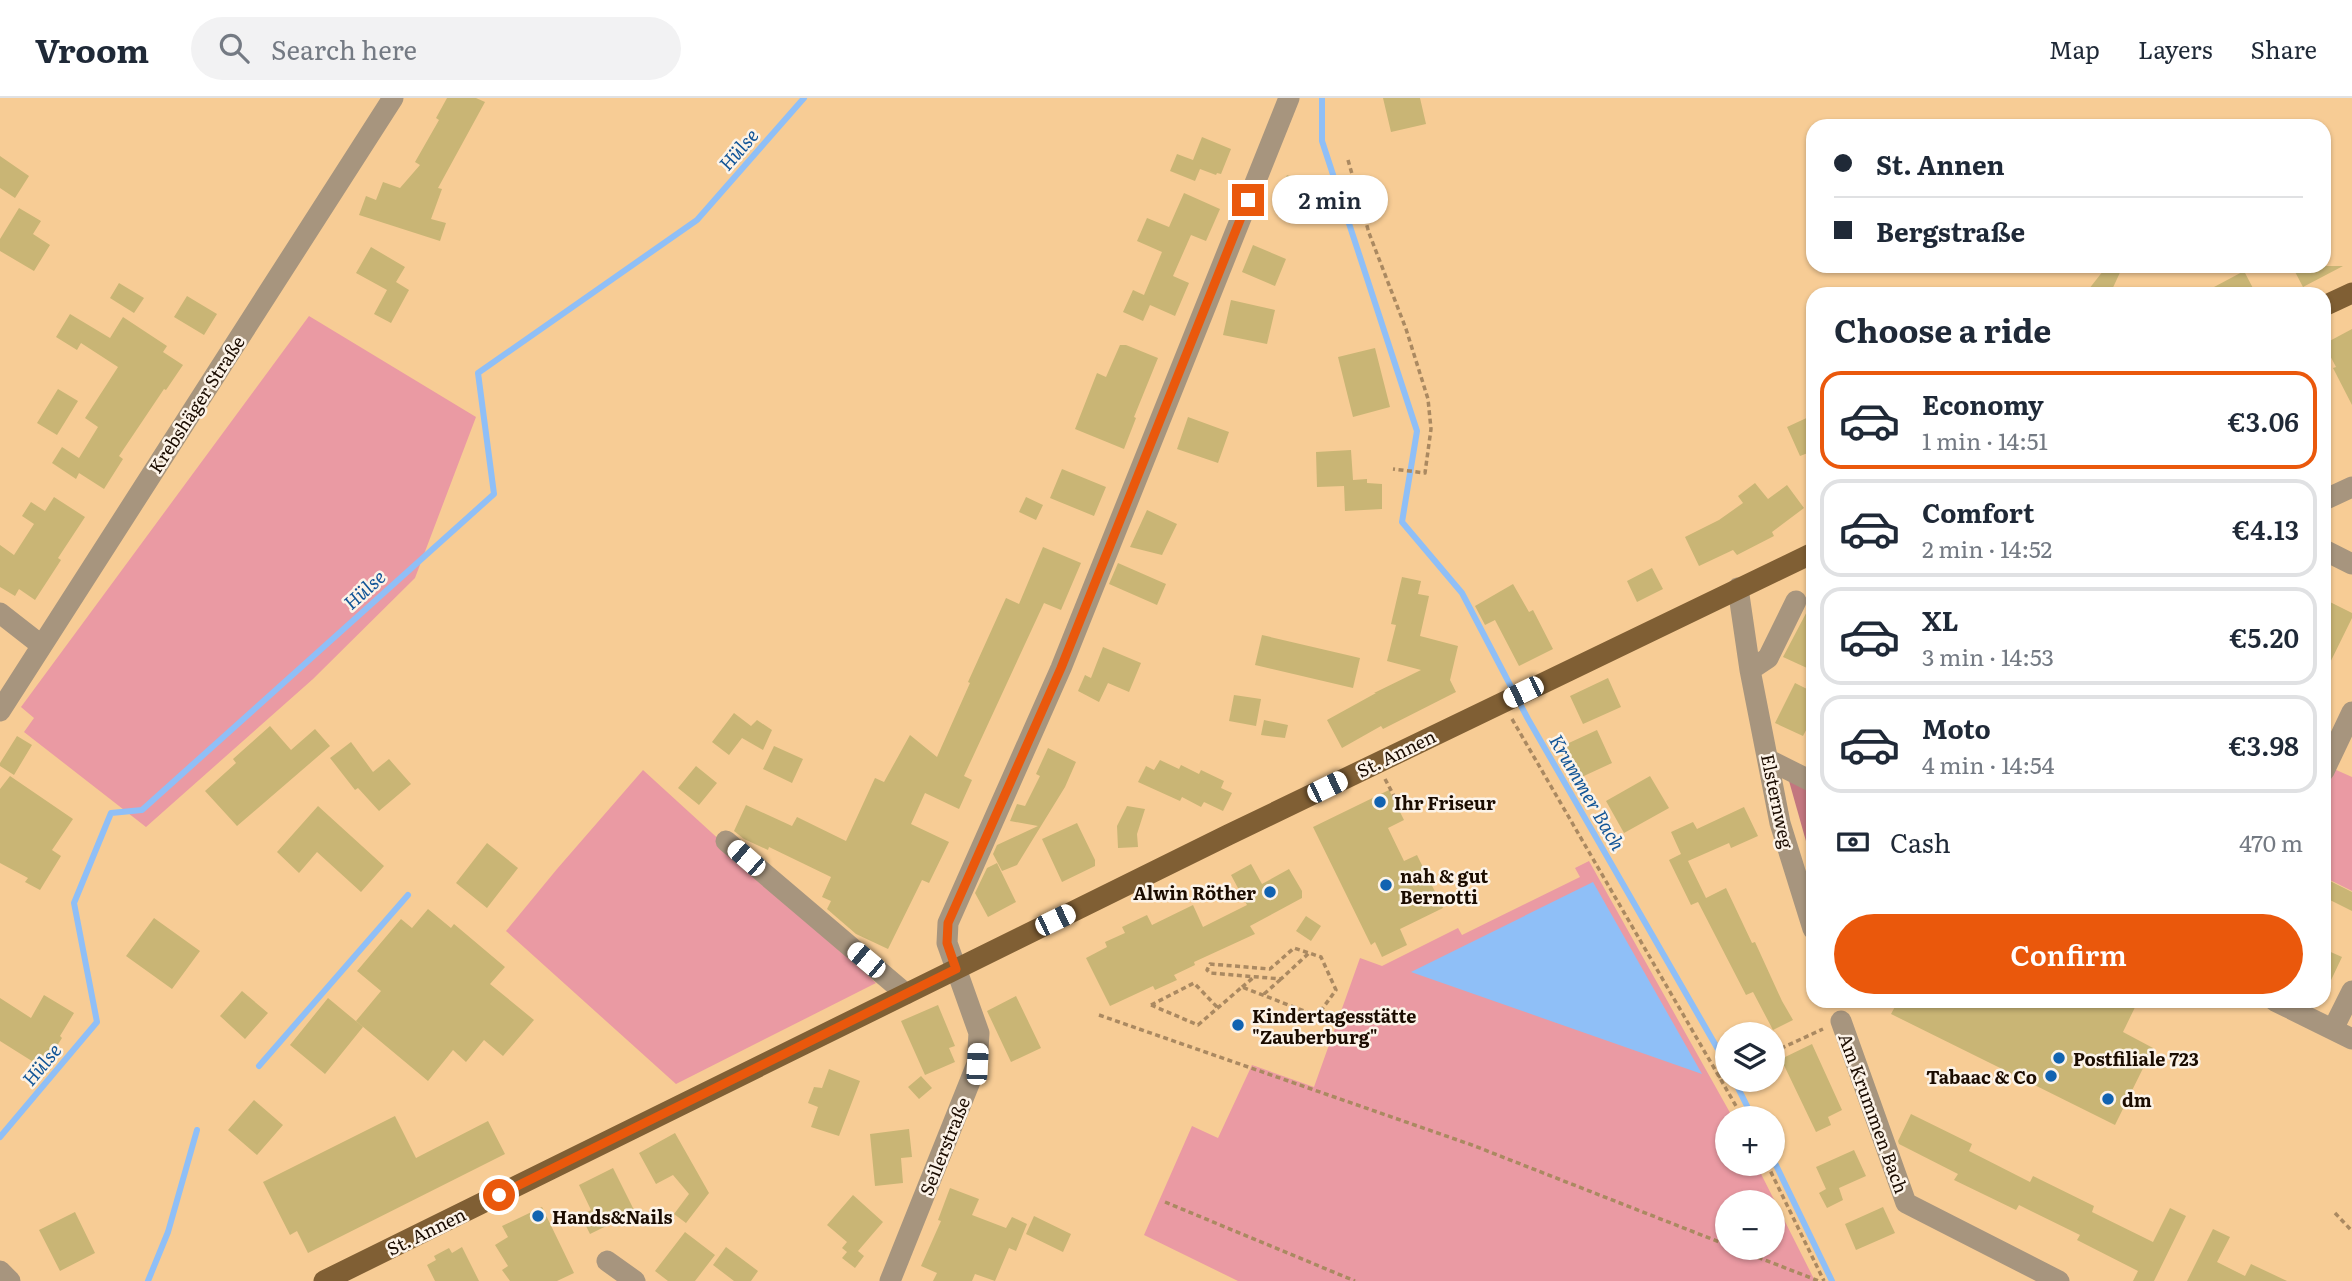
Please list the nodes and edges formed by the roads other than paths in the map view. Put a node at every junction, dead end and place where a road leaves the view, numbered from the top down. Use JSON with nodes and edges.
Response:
{"nodes":[{"id":1,"x":393,"y":98,"type":"edge"},
{"id":2,"x":1289,"y":98,"type":"edge"},
{"id":3,"x":2352,"y":293,"type":"edge"},
{"id":4,"x":2331,"y":303,"type":"edge"},
{"id":5,"x":2352,"y":487,"type":"edge"},
{"id":6,"x":2331,"y":497,"type":"edge"},
{"id":7,"x":2331,"y":554,"type":"edge"},
{"id":8,"x":1806,"y":556,"type":"edge"},
{"id":9,"x":2352,"y":564,"type":"edge"},
{"id":10,"x":1738,"y":588,"type":"junction"},
{"id":11,"x":1796,"y":601,"type":"dead end"},
{"id":12,"x":0,"y":613,"type":"edge"},
{"id":13,"x":41,"y":645,"type":"junction"},
{"id":14,"x":1750,"y":670,"type":"junction"},
{"id":15,"x":0,"y":711,"type":"edge"},
{"id":16,"x":2352,"y":712,"type":"edge"},
{"id":17,"x":2331,"y":752,"type":"edge"},
{"id":18,"x":1769,"y":760,"type":"junction"},
{"id":19,"x":1806,"y":778,"type":"edge"},
{"id":20,"x":726,"y":841,"type":"dead end"},
{"id":21,"x":1806,"y":907,"type":"edge"},
{"id":22,"x":956,"y":969,"type":"junction"},
{"id":23,"x":2352,"y":991,"type":"edge"},
{"id":24,"x":905,"y":994,"type":"junction"},
{"id":25,"x":2289,"y":1008,"type":"edge"},
{"id":26,"x":1841,"y":1021,"type":"road end"},
{"id":27,"x":2343,"y":1034,"type":"edge"},
{"id":28,"x":607,"y":1261,"type":"dead end"},
{"id":29,"x":0,"y":1271,"type":"edge"},
{"id":30,"x":10,"y":1281,"type":"edge"},
{"id":31,"x":324,"y":1281,"type":"edge"},
{"id":32,"x":635,"y":1281,"type":"edge"},
{"id":33,"x":890,"y":1281,"type":"edge"},
{"id":34,"x":2059,"y":1281,"type":"edge"}],
"edges":[{"from":1,"to":13,"type":"street","name":"Krebshäger Straße"},
{"from":2,"to":22,"type":"street","name":"Seilerstraße"},
{"from":3,"to":4,"type":"main road"},
{"from":5,"to":6,"type":"street"},
{"from":7,"to":9,"type":"street"},
{"from":8,"to":10,"type":"main road","name":"St. Annen"},
{"from":10,"to":14,"type":"street","name":"Elsternweg"},
{"from":10,"to":22,"type":"main road","name":"St. Annen"},
{"from":11,"to":14,"type":"street"},
{"from":12,"to":13,"type":"street"},
{"from":13,"to":15,"type":"street","name":"Krebshäger Straße"},
{"from":14,"to":18,"type":"street","name":"Elsternweg"},
{"from":16,"to":17,"type":"street"},
{"from":18,"to":19,"type":"street"},
{"from":18,"to":21,"type":"street","name":"Elsternweg"},
{"from":20,"to":24,"type":"street"},
{"from":22,"to":24,"type":"main road","name":"St. Annen"},
{"from":22,"to":33,"type":"street","name":"Seilerstraße"},
{"from":23,"to":27,"type":"street"},
{"from":24,"to":31,"type":"main road","name":"St. Annen"},
{"from":25,"to":27,"type":"street"},
{"from":26,"to":34,"type":"street","name":"Am Krummen Bach"},
{"from":28,"to":32,"type":"street"},
{"from":29,"to":30,"type":"street"}]}
